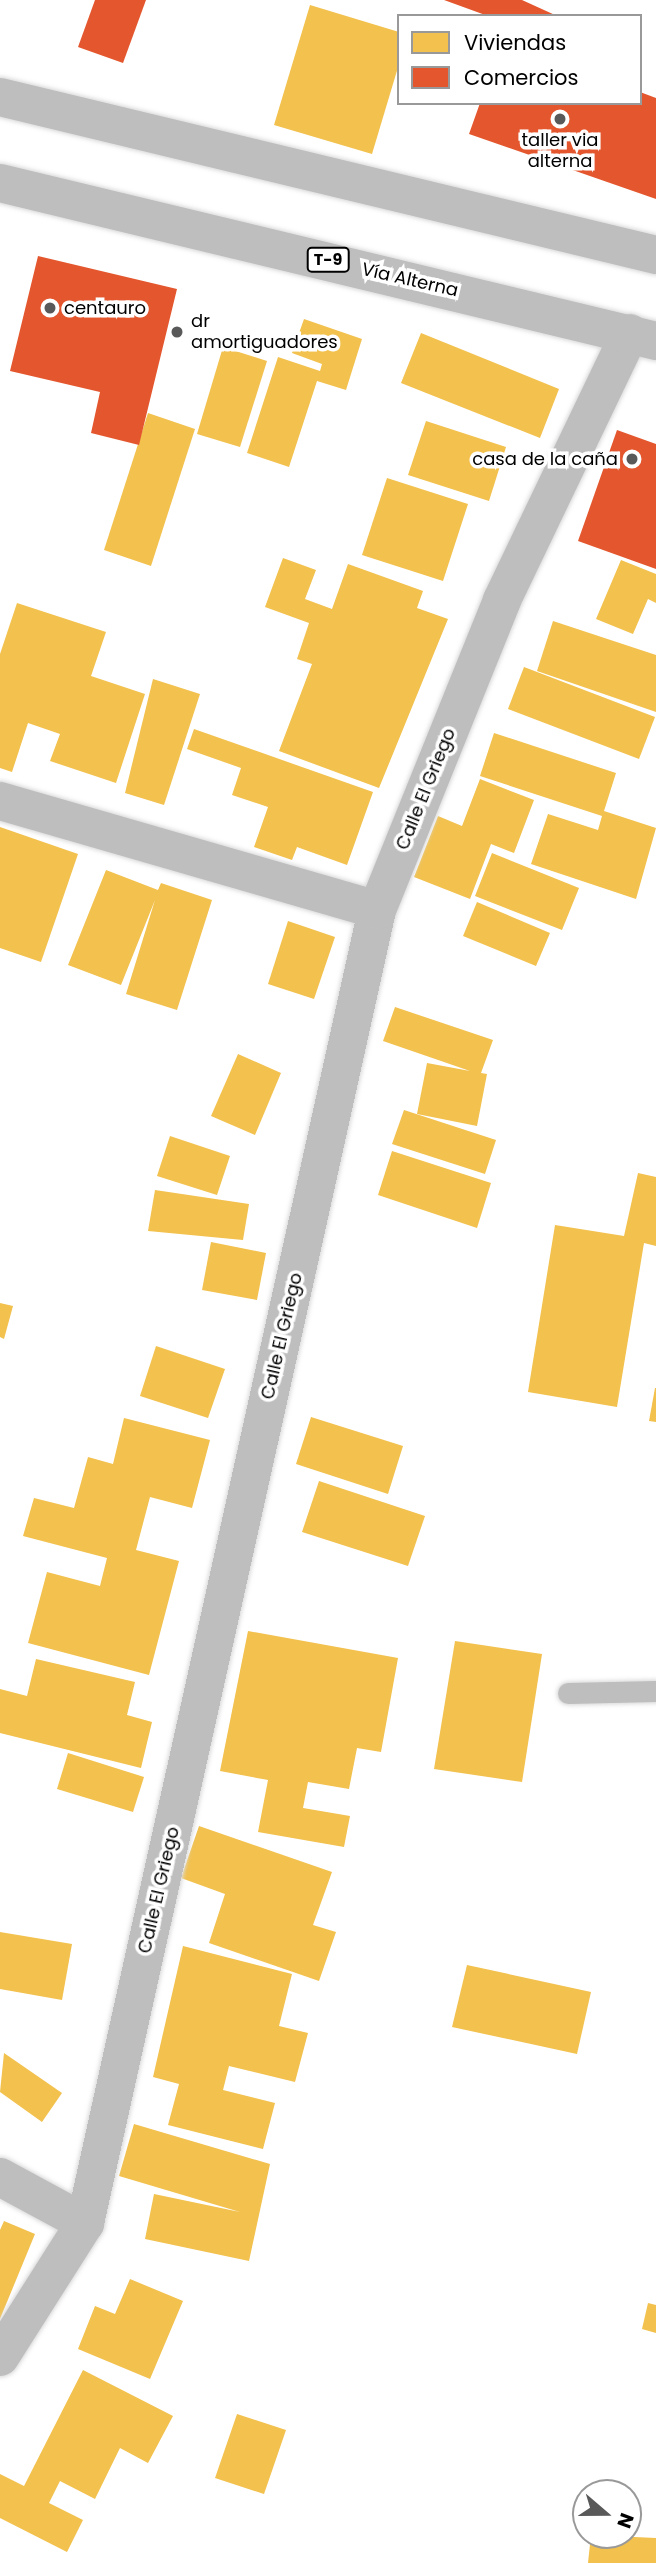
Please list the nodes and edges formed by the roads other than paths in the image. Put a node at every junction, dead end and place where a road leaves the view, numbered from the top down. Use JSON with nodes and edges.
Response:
{"nodes":[{"id":1,"x":0,"y":97,"type":"edge"},
{"id":2,"x":0,"y":183,"type":"edge"},
{"id":3,"x":656,"y":255,"type":"edge"},
{"id":4,"x":643,"y":337,"type":"edge"},
{"id":5,"x":0,"y":801,"type":"edge"},
{"id":6,"x":377,"y":910,"type":"junction"},
{"id":7,"x":656,"y":1691,"type":"edge"},
{"id":8,"x":568,"y":1693,"type":"dead end"},
{"id":9,"x":0,"y":2177,"type":"edge"},
{"id":10,"x":85,"y":2223,"type":"junction"},
{"id":11,"x":0,"y":2357,"type":"edge"}],
"edges":[{"from":1,"to":3,"type":"main road"},
{"from":2,"to":4,"type":"main road","name":"Vía Alterna","number":"T-9"},
{"from":4,"to":6,"type":"main road","name":"Calle El Griego"},
{"from":5,"to":6,"type":"main road"},
{"from":6,"to":10,"type":"main road","name":"Calle El Griego"},
{"from":7,"to":8,"type":"lane"},
{"from":9,"to":10,"type":"main road"},
{"from":10,"to":11,"type":"main road","name":"Calle El Griego"}]}
